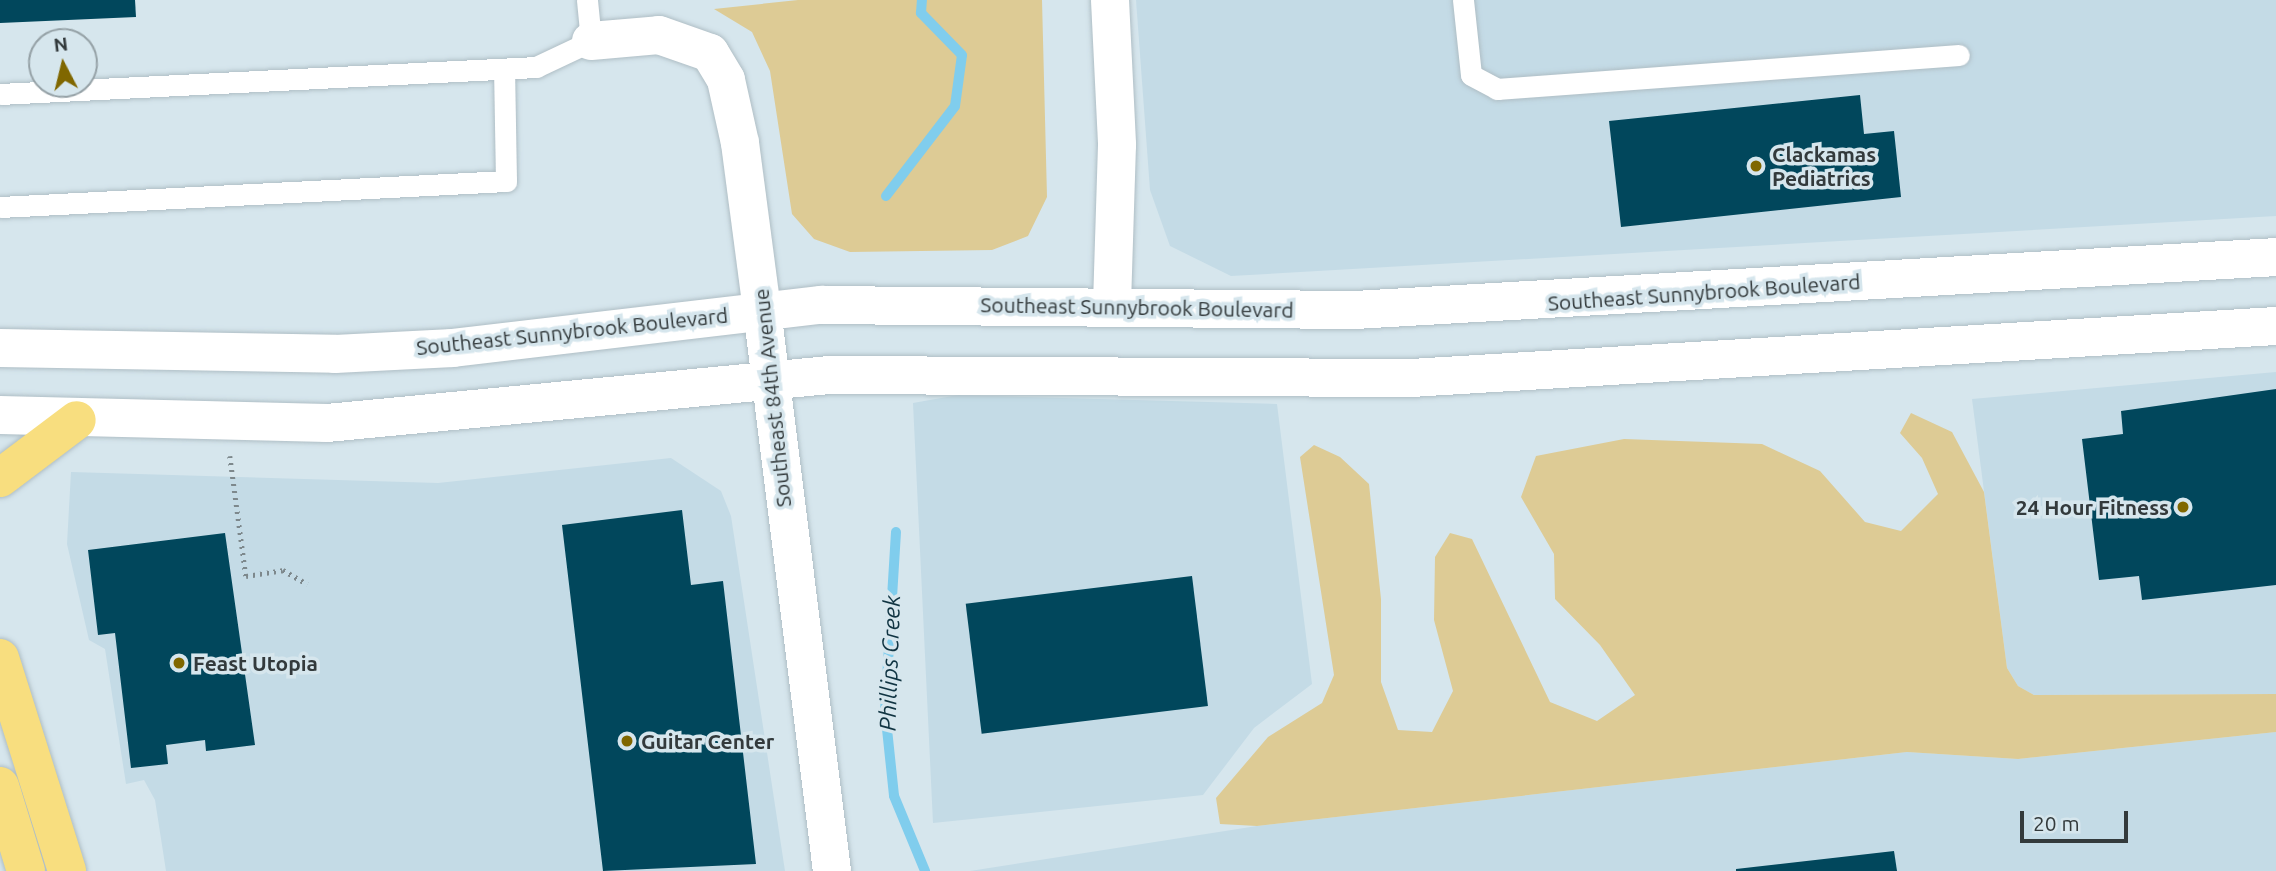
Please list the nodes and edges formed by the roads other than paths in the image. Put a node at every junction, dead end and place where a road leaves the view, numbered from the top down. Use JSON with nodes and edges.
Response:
{"nodes":[{"id":1,"x":587,"y":0,"type":"edge"},
{"id":2,"x":1110,"y":0,"type":"edge"},
{"id":3,"x":1464,"y":0,"type":"edge"},
{"id":4,"x":591,"y":41,"type":"junction"},
{"id":5,"x":1959,"y":55,"type":"dead end"},
{"id":6,"x":504,"y":69,"type":"junction"},
{"id":7,"x":0,"y":94,"type":"edge"},
{"id":8,"x":0,"y":207,"type":"edge"},
{"id":9,"x":2276,"y":257,"type":"edge"},
{"id":10,"x":1112,"y":308,"type":"junction"},
{"id":11,"x":762,"y":310,"type":"junction"},
{"id":12,"x":2276,"y":326,"type":"edge"},
{"id":13,"x":0,"y":348,"type":"edge"},
{"id":14,"x":770,"y":379,"type":"junction"},
{"id":15,"x":0,"y":415,"type":"edge"},
{"id":16,"x":77,"y":420,"type":"junction"},
{"id":17,"x":0,"y":478,"type":"edge"},
{"id":18,"x":0,"y":658,"type":"edge"},
{"id":19,"x":0,"y":786,"type":"edge"},
{"id":20,"x":26,"y":871,"type":"edge"},
{"id":21,"x":67,"y":871,"type":"edge"},
{"id":22,"x":832,"y":871,"type":"edge"}],
"edges":[{"from":1,"to":4,"type":"lane"},
{"from":2,"to":10,"type":"main road"},
{"from":3,"to":5,"type":"lane"},
{"from":4,"to":6,"type":"lane"},
{"from":4,"to":11,"type":"main road","name":"Southeast 84th Avenue"},
{"from":6,"to":7,"type":"lane"},
{"from":6,"to":8,"type":"lane"},
{"from":9,"to":10,"type":"main road","name":"Southeast Sunnybrook Boulevard"},
{"from":10,"to":11,"type":"main road","name":"Southeast Sunnybrook Boulevard"},
{"from":11,"to":13,"type":"main road","name":"Southeast Sunnybrook Boulevard"},
{"from":11,"to":14,"type":"main road","name":"Southeast 84th Avenue"},
{"from":12,"to":14,"type":"main road"},
{"from":14,"to":16,"type":"main road"},
{"from":14,"to":22,"type":"main road","name":"Southeast 84th Avenue"},
{"from":15,"to":16,"type":"main road"},
{"from":16,"to":17,"type":"main road"},
{"from":18,"to":21,"type":"main road"},
{"from":19,"to":20,"type":"main road"}]}
